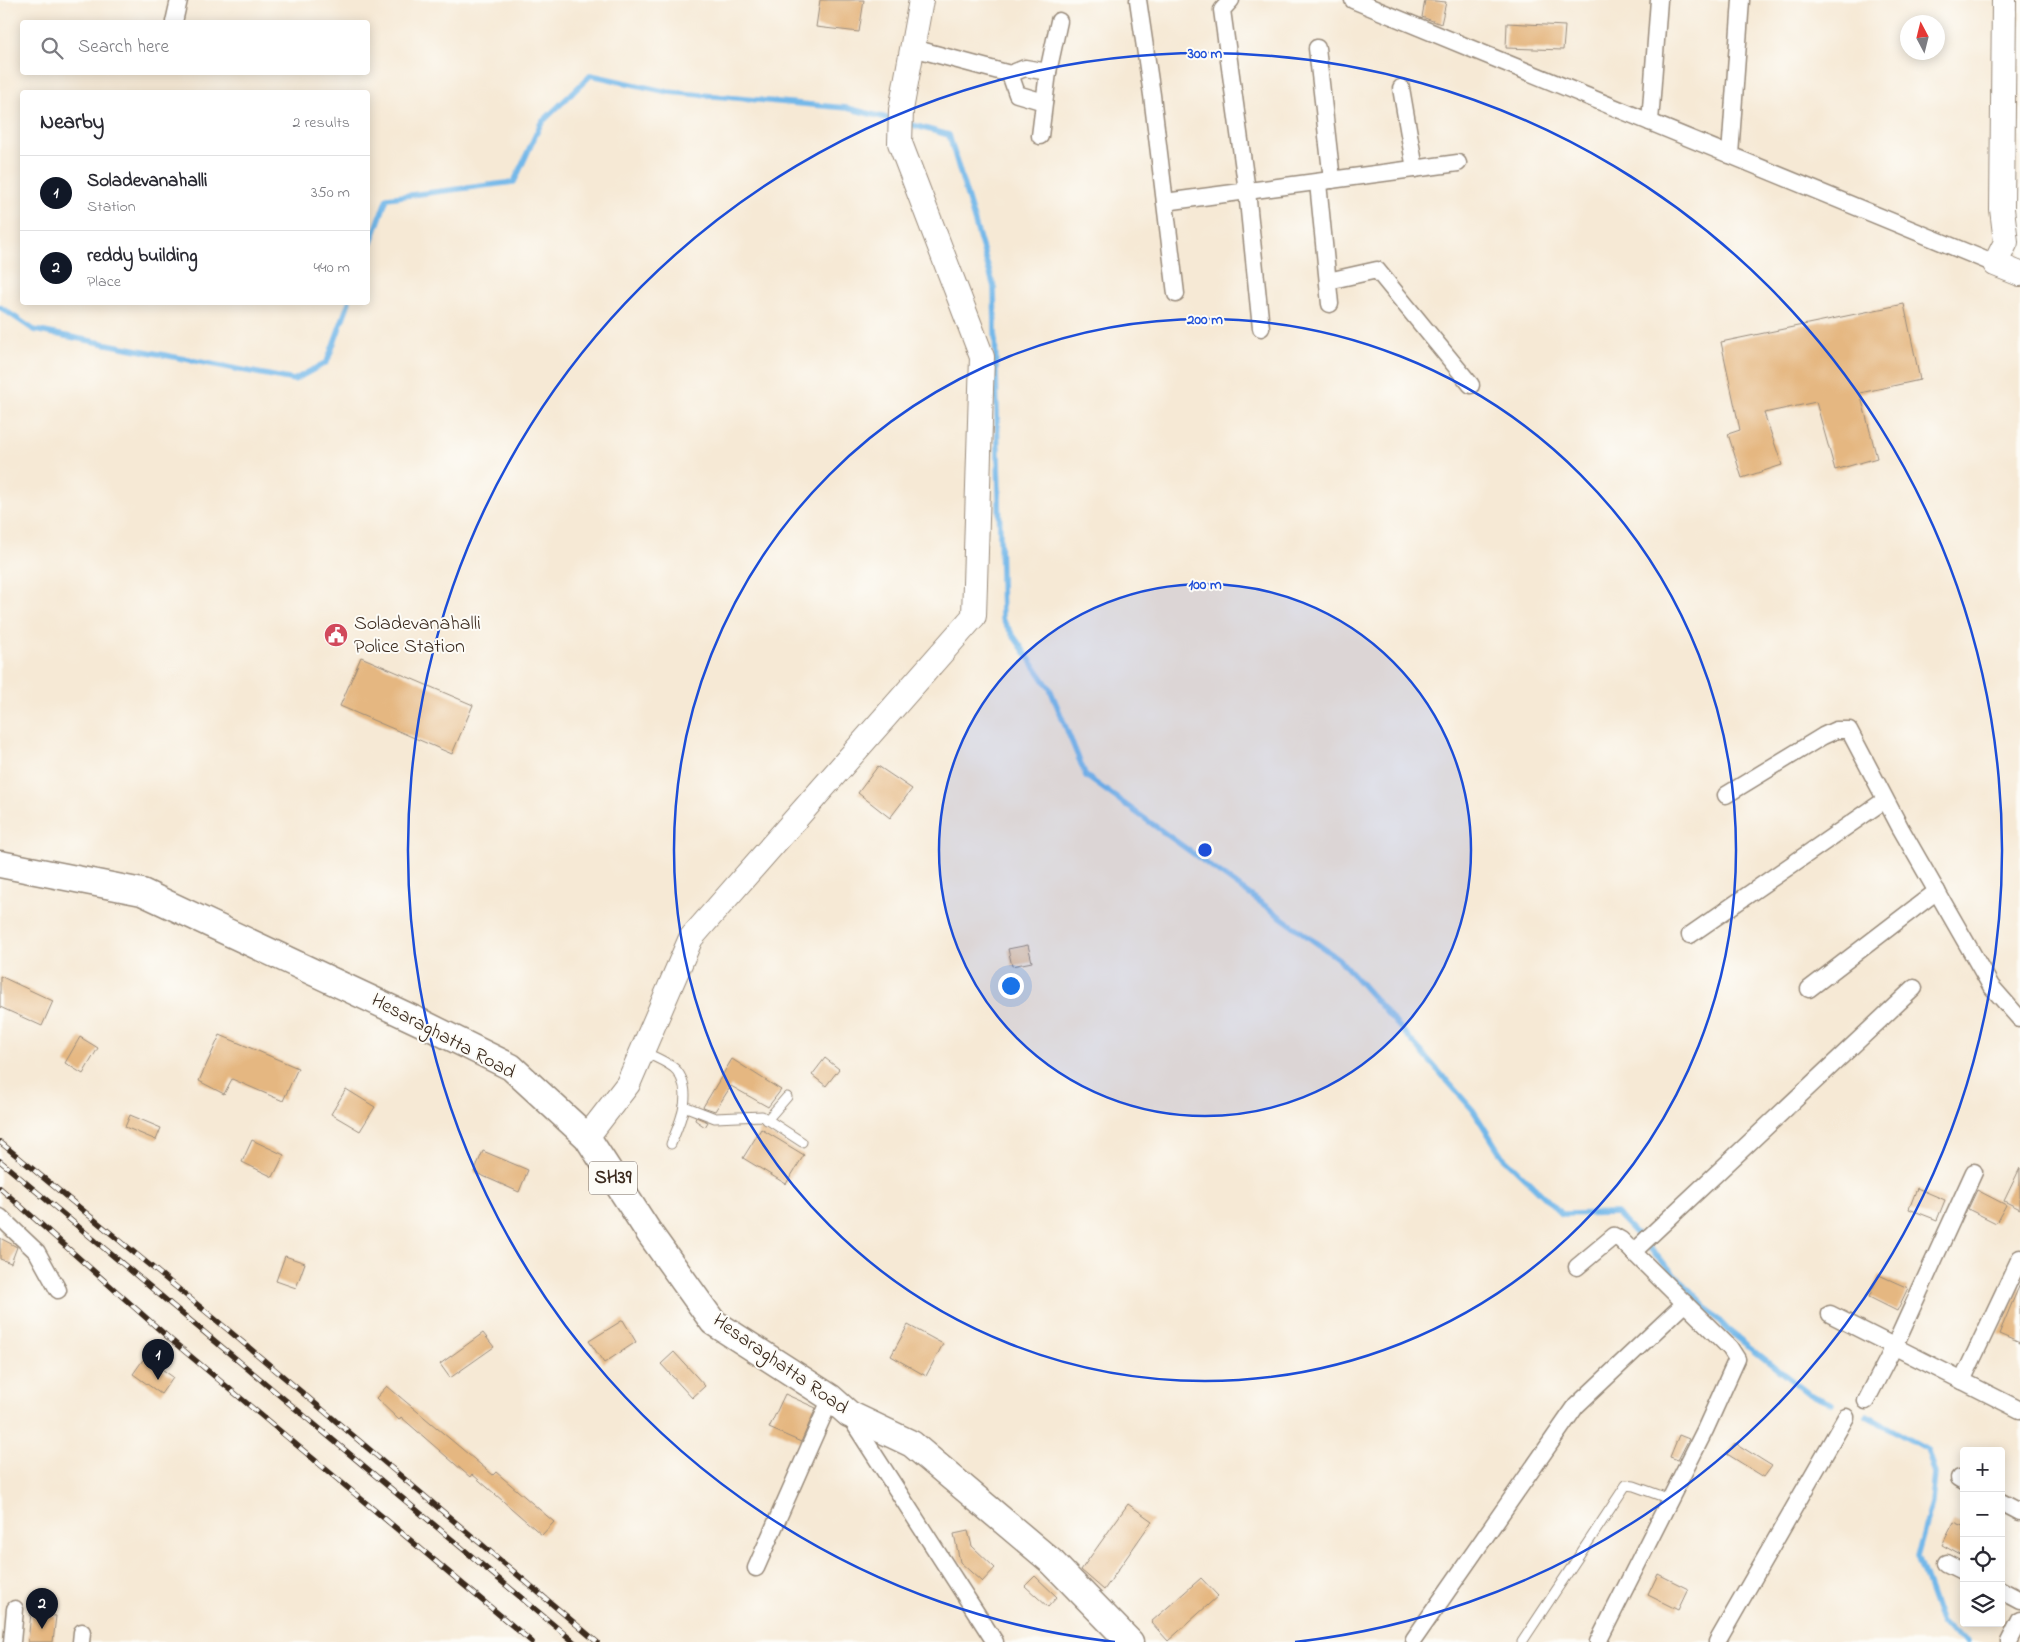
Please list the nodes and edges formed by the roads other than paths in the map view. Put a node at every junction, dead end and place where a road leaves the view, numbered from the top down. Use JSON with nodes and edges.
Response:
{"nodes":[{"id":1,"x":179,"y":0,"type":"edge"},
{"id":2,"x":921,"y":0,"type":"edge"},
{"id":3,"x":1138,"y":0,"type":"edge"},
{"id":4,"x":1231,"y":0,"type":"edge"},
{"id":5,"x":1353,"y":0,"type":"edge"},
{"id":6,"x":1659,"y":0,"type":"edge"},
{"id":7,"x":1741,"y":0,"type":"edge"},
{"id":8,"x":2004,"y":0,"type":"edge"},
{"id":9,"x":174,"y":20,"type":"edge"},
{"id":10,"x":1060,"y":21,"type":"dead end"},
{"id":11,"x":912,"y":44,"type":"junction"},
{"id":12,"x":1317,"y":48,"type":"dead end"},
{"id":13,"x":1048,"y":72,"type":"junction"},
{"id":14,"x":1010,"y":74,"type":"junction"},
{"id":15,"x":1401,"y":88,"type":"dead end"},
{"id":16,"x":1044,"y":102,"type":"junction"},
{"id":17,"x":1650,"y":122,"type":"junction"},
{"id":18,"x":1040,"y":136,"type":"dead end"},
{"id":19,"x":1730,"y":155,"type":"junction"},
{"id":20,"x":1458,"y":163,"type":"dead end"},
{"id":21,"x":1415,"y":169,"type":"junction"},
{"id":22,"x":1325,"y":181,"type":"junction"},
{"id":23,"x":1247,"y":191,"type":"junction"},
{"id":24,"x":1164,"y":202,"type":"junction"},
{"id":25,"x":2013,"y":241,"type":"edge"},
{"id":26,"x":1995,"y":264,"type":"junction"},
{"id":27,"x":2020,"y":274,"type":"edge"},
{"id":28,"x":1328,"y":280,"type":"junction"},
{"id":29,"x":1176,"y":294,"type":"dead end"},
{"id":30,"x":1330,"y":304,"type":"dead end"},
{"id":31,"x":1261,"y":328,"type":"dead end"},
{"id":32,"x":1470,"y":385,"type":"dead end"},
{"id":33,"x":1726,"y":795,"type":"dead end"},
{"id":34,"x":1885,"y":800,"type":"junction"},
{"id":35,"x":0,"y":864,"type":"edge"},
{"id":36,"x":1937,"y":891,"type":"junction"},
{"id":37,"x":1690,"y":935,"type":"dead end"},
{"id":38,"x":1914,"y":988,"type":"dead end"},
{"id":39,"x":1809,"y":989,"type":"dead end"},
{"id":40,"x":2020,"y":1020,"type":"edge"},
{"id":41,"x":642,"y":1050,"type":"junction"},
{"id":42,"x":787,"y":1097,"type":"dead end"},
{"id":43,"x":684,"y":1106,"type":"junction"},
{"id":44,"x":767,"y":1120,"type":"junction"},
{"id":45,"x":587,"y":1138,"type":"junction"},
{"id":46,"x":802,"y":1142,"type":"dead end"},
{"id":47,"x":672,"y":1144,"type":"dead end"},
{"id":48,"x":1974,"y":1172,"type":"dead end"},
{"id":49,"x":0,"y":1217,"type":"edge"},
{"id":50,"x":1634,"y":1251,"type":"junction"},
{"id":51,"x":2020,"y":1258,"type":"edge"},
{"id":52,"x":1577,"y":1267,"type":"dead end"},
{"id":53,"x":58,"y":1290,"type":"dead end"},
{"id":54,"x":1685,"y":1303,"type":"junction"},
{"id":55,"x":1830,"y":1314,"type":"dead end"},
{"id":56,"x":1894,"y":1347,"type":"junction"},
{"id":57,"x":1962,"y":1380,"type":"junction"},
{"id":58,"x":1866,"y":1400,"type":"dead end"},
{"id":59,"x":840,"y":1406,"type":"junction"},
{"id":60,"x":2020,"y":1410,"type":"edge"},
{"id":61,"x":1846,"y":1418,"type":"dead end"},
{"id":62,"x":1670,"y":1499,"type":"junction"},
{"id":63,"x":2005,"y":1504,"type":"edge"},
{"id":64,"x":2020,"y":1512,"type":"edge"},
{"id":65,"x":1946,"y":1563,"type":"dead end"},
{"id":66,"x":756,"y":1568,"type":"dead end"},
{"id":67,"x":1960,"y":1570,"type":"edge"},
{"id":68,"x":2005,"y":1592,"type":"edge"},
{"id":69,"x":2020,"y":1600,"type":"edge"},
{"id":70,"x":15,"y":1609,"type":"dead end"},
{"id":71,"x":2020,"y":1620,"type":"edge"},
{"id":72,"x":1414,"y":1639,"type":"dead end"},
{"id":73,"x":12,"y":1642,"type":"edge"},
{"id":74,"x":995,"y":1642,"type":"edge"},
{"id":75,"x":1130,"y":1642,"type":"edge"},
{"id":76,"x":1522,"y":1642,"type":"edge"},
{"id":77,"x":1598,"y":1642,"type":"edge"},
{"id":78,"x":1718,"y":1642,"type":"edge"},
{"id":79,"x":2009,"y":1642,"type":"edge"}],
"edges":[{"from":1,"to":9,"type":"street"},
{"from":2,"to":11,"type":"street"},
{"from":3,"to":24,"type":"street"},
{"from":4,"to":23,"type":"street"},
{"from":5,"to":17,"type":"street"},
{"from":6,"to":17,"type":"street"},
{"from":7,"to":19,"type":"street"},
{"from":8,"to":25,"type":"street"},
{"from":10,"to":13,"type":"street"},
{"from":11,"to":14,"type":"street"},
{"from":11,"to":41,"type":"street"},
{"from":12,"to":22,"type":"street"},
{"from":13,"to":14,"type":"street"},
{"from":13,"to":16,"type":"street"},
{"from":14,"to":16,"type":"street"},
{"from":15,"to":21,"type":"street"},
{"from":16,"to":18,"type":"street"},
{"from":17,"to":19,"type":"street"},
{"from":19,"to":26,"type":"street"},
{"from":20,"to":21,"type":"street"},
{"from":21,"to":22,"type":"street"},
{"from":22,"to":23,"type":"street"},
{"from":22,"to":28,"type":"street"},
{"from":23,"to":24,"type":"street"},
{"from":23,"to":31,"type":"street"},
{"from":24,"to":29,"type":"street"},
{"from":25,"to":26,"type":"street"},
{"from":26,"to":27,"type":"street"},
{"from":28,"to":30,"type":"street"},
{"from":28,"to":32,"type":"street"},
{"from":33,"to":34,"type":"street"},
{"from":34,"to":36,"type":"street"},
{"from":34,"to":37,"type":"street"},
{"from":35,"to":45,"type":"main road","name":"Hesaraghatta Road","number":"SH39"},
{"from":36,"to":39,"type":"street"},
{"from":36,"to":40,"type":"street"},
{"from":38,"to":50,"type":"street"},
{"from":41,"to":43,"type":"lane"},
{"from":41,"to":45,"type":"street"},
{"from":42,"to":44,"type":"lane"},
{"from":43,"to":44,"type":"lane"},
{"from":43,"to":47,"type":"lane"},
{"from":44,"to":46,"type":"lane"},
{"from":45,"to":59,"type":"main road","name":"Hesaraghatta Road","number":"SH39"},
{"from":48,"to":56,"type":"street"},
{"from":49,"to":53,"type":"street"},
{"from":50,"to":52,"type":"street"},
{"from":50,"to":54,"type":"street"},
{"from":51,"to":57,"type":"street"},
{"from":54,"to":62,"type":"street"},
{"from":54,"to":72,"type":"street"},
{"from":55,"to":56,"type":"street"},
{"from":56,"to":57,"type":"street"},
{"from":56,"to":58,"type":"street"},
{"from":57,"to":60,"type":"street"},
{"from":59,"to":66,"type":"street"},
{"from":59,"to":74,"type":"street"},
{"from":59,"to":75,"type":"main road","name":"Hesaraghatta Road","number":"SH39"},
{"from":61,"to":78,"type":"street"},
{"from":62,"to":76,"type":"lane"},
{"from":62,"to":77,"type":"street"},
{"from":63,"to":64,"type":"street"},
{"from":65,"to":67,"type":"street"},
{"from":68,"to":69,"type":"street"},
{"from":70,"to":73,"type":"street"},
{"from":71,"to":79,"type":"street"}]}
